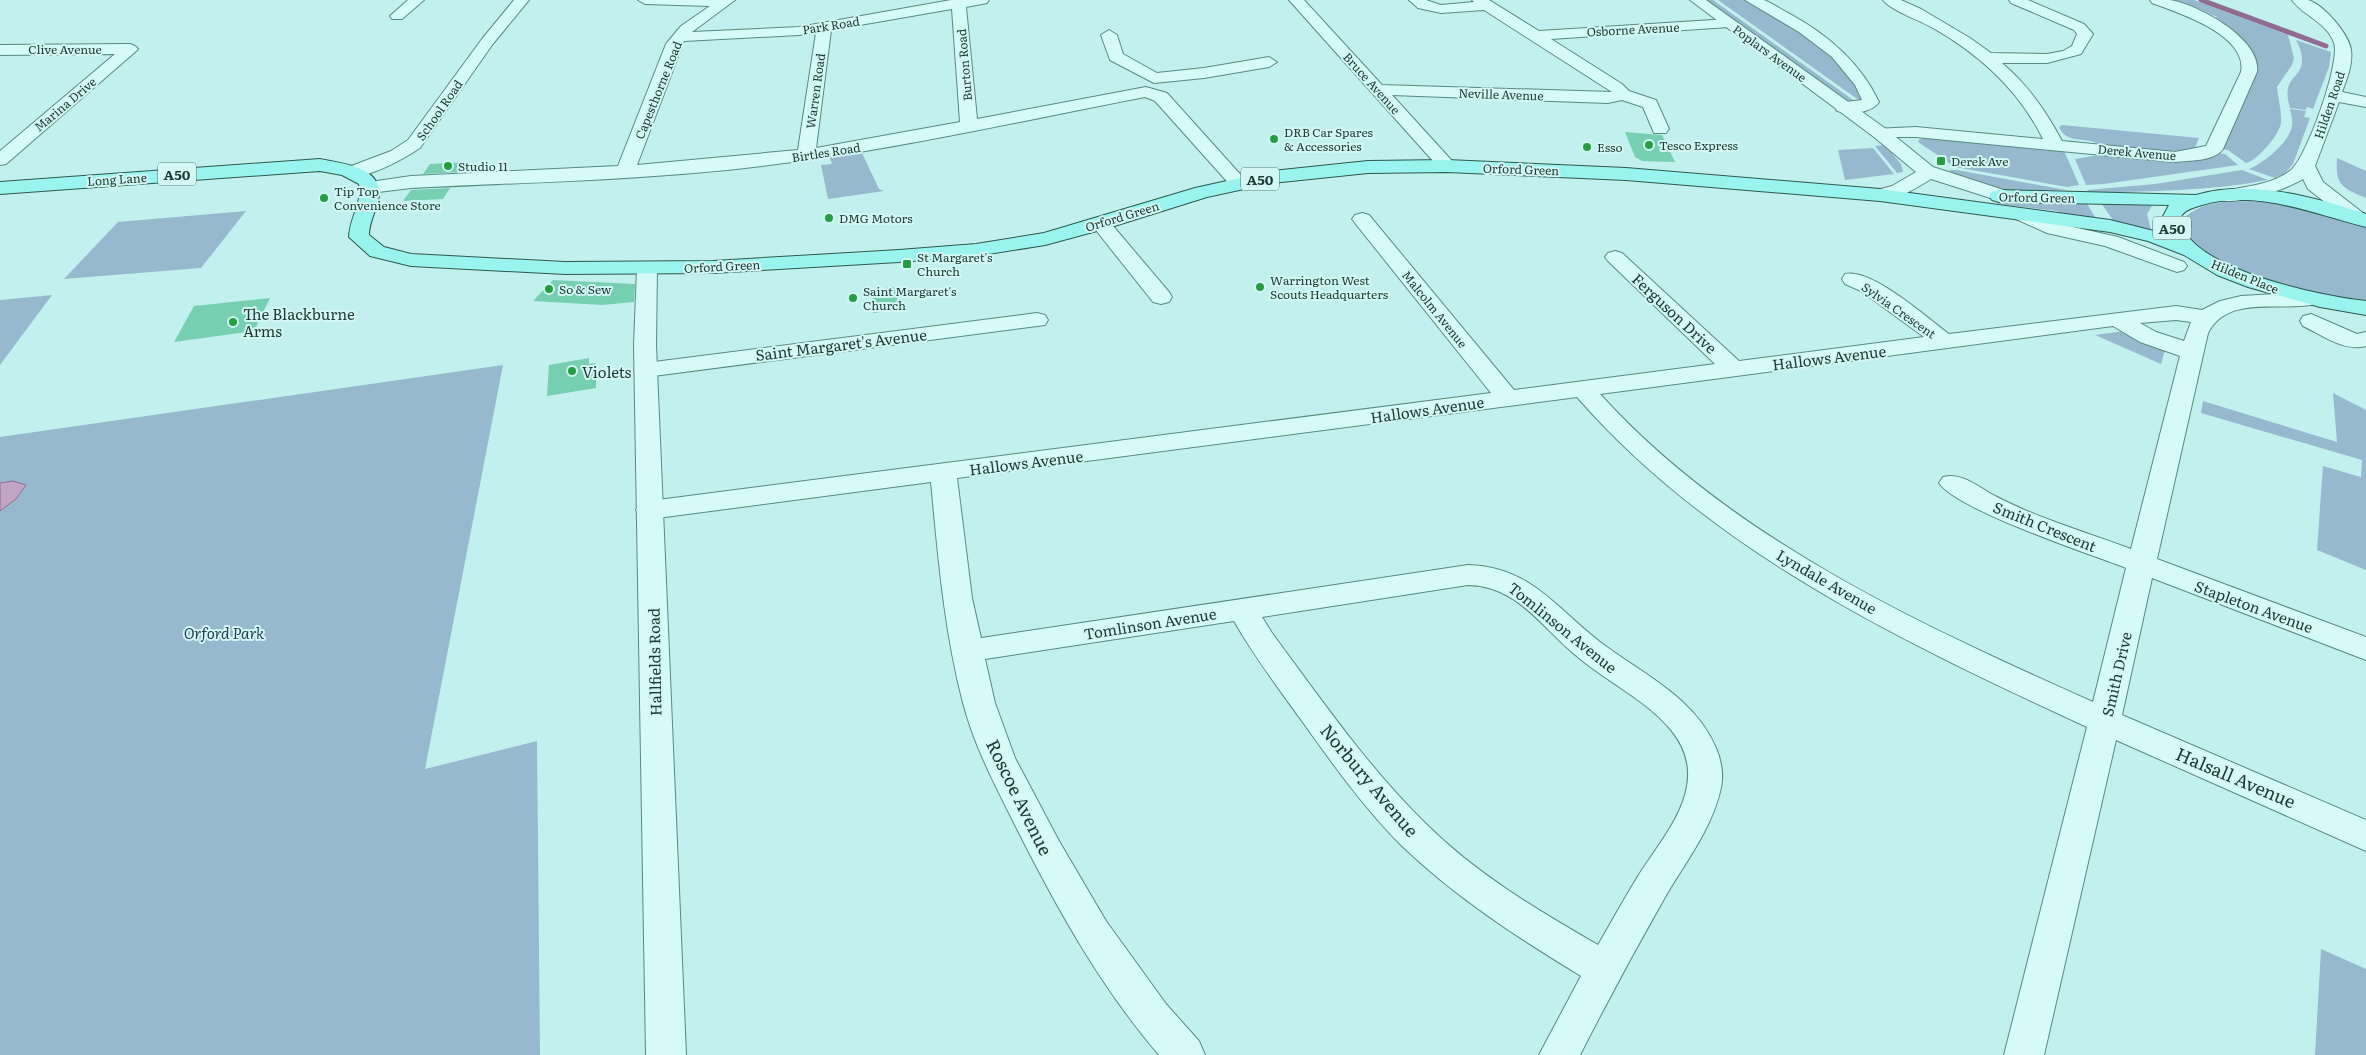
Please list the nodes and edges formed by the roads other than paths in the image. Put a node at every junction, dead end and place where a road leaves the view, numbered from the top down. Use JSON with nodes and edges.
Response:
{"nodes":[{"id":1,"x":417,"y":0,"type":"edge"},
{"id":2,"x":522,"y":0,"type":"edge"},
{"id":3,"x":645,"y":0,"type":"edge"},
{"id":4,"x":982,"y":0,"type":"edge"},
{"id":5,"x":1296,"y":0,"type":"edge"},
{"id":6,"x":1416,"y":0,"type":"edge"},
{"id":7,"x":1697,"y":0,"type":"edge"},
{"id":8,"x":1752,"y":0,"type":"edge"},
{"id":9,"x":1890,"y":0,"type":"edge"},
{"id":10,"x":2016,"y":0,"type":"edge"},
{"id":11,"x":2157,"y":0,"type":"edge"},
{"id":12,"x":2300,"y":0,"type":"edge"},
{"id":13,"x":726,"y":1,"type":"edge"},
{"id":14,"x":958,"y":2,"type":"edge"},
{"id":15,"x":1483,"y":3,"type":"edge"},
{"id":16,"x":397,"y":16,"type":"dead end"},
{"id":17,"x":1729,"y":23,"type":"junction"},
{"id":18,"x":824,"y":27,"type":"junction"},
{"id":19,"x":1118,"y":31,"type":"dead end"},
{"id":20,"x":1537,"y":36,"type":"junction"},
{"id":21,"x":679,"y":37,"type":"junction"},
{"id":22,"x":130,"y":49,"type":"joint"},
{"id":23,"x":0,"y":50,"type":"edge"},
{"id":24,"x":1990,"y":58,"type":"junction"},
{"id":25,"x":1269,"y":62,"type":"dead end"},
{"id":26,"x":1153,"y":86,"type":"junction"},
{"id":27,"x":1378,"y":90,"type":"junction"},
{"id":28,"x":1623,"y":95,"type":"junction"},
{"id":29,"x":2332,"y":95,"type":"junction"},
{"id":30,"x":2366,"y":102,"type":"edge"},
{"id":31,"x":1843,"y":107,"type":"junction"},
{"id":32,"x":969,"y":126,"type":"junction"},
{"id":33,"x":1660,"y":129,"type":"dead end"},
{"id":34,"x":1880,"y":133,"type":"junction"},
{"id":35,"x":2055,"y":145,"type":"junction"},
{"id":36,"x":806,"y":155,"type":"junction"},
{"id":37,"x":0,"y":160,"type":"edge"},
{"id":38,"x":1447,"y":166,"type":"junction"},
{"id":39,"x":2306,"y":167,"type":"junction"},
{"id":40,"x":353,"y":172,"type":"junction"},
{"id":41,"x":625,"y":172,"type":"junction"},
{"id":42,"x":1925,"y":172,"type":"junction"},
{"id":43,"x":1239,"y":183,"type":"junction"},
{"id":44,"x":370,"y":187,"type":"junction"},
{"id":45,"x":0,"y":188,"type":"edge"},
{"id":46,"x":1880,"y":195,"type":"junction"},
{"id":47,"x":1940,"y":195,"type":"junction"},
{"id":48,"x":2003,"y":196,"type":"junction"},
{"id":49,"x":2226,"y":196,"type":"junction"},
{"id":50,"x":2195,"y":200,"type":"junction"},
{"id":51,"x":1969,"y":207,"type":"junction"},
{"id":52,"x":2023,"y":215,"type":"junction"},
{"id":53,"x":1362,"y":219,"type":"dead end"},
{"id":54,"x":2361,"y":219,"type":"edge"},
{"id":55,"x":1101,"y":224,"type":"junction"},
{"id":56,"x":2192,"y":251,"type":"junction"},
{"id":57,"x":1615,"y":257,"type":"dead end"},
{"id":58,"x":2177,"y":266,"type":"dead end"},
{"id":59,"x":647,"y":269,"type":"junction"},
{"id":60,"x":2222,"y":269,"type":"junction"},
{"id":61,"x":1853,"y":279,"type":"dead end"},
{"id":62,"x":1162,"y":297,"type":"dead end"},
{"id":63,"x":2314,"y":307,"type":"junction"},
{"id":64,"x":2366,"y":308,"type":"edge"},
{"id":65,"x":2216,"y":312,"type":"junction"},
{"id":66,"x":2366,"y":317,"type":"edge"},
{"id":67,"x":1037,"y":320,"type":"dead end"},
{"id":68,"x":2117,"y":320,"type":"junction"},
{"id":69,"x":1945,"y":342,"type":"junction"},
{"id":70,"x":2362,"y":343,"type":"edge"},
{"id":71,"x":2192,"y":352,"type":"junction"},
{"id":72,"x":646,"y":370,"type":"junction"},
{"id":73,"x":1734,"y":370,"type":"junction"},
{"id":74,"x":1583,"y":388,"type":"junction"},
{"id":75,"x":1508,"y":398,"type":"junction"},
{"id":76,"x":943,"y":473,"type":"junction"},
{"id":77,"x":1952,"y":483,"type":"dead end"},
{"id":78,"x":650,"y":510,"type":"junction"},
{"id":79,"x":2141,"y":564,"type":"junction"},
{"id":80,"x":1242,"y":608,"type":"junction"},
{"id":81,"x":2366,"y":649,"type":"edge"},
{"id":82,"x":968,"y":651,"type":"junction"},
{"id":83,"x":2106,"y":721,"type":"junction"},
{"id":84,"x":2366,"y":836,"type":"edge"},
{"id":85,"x":1604,"y":968,"type":"junction"},
{"id":86,"x":666,"y":1055,"type":"edge"},
{"id":87,"x":1185,"y":1055,"type":"edge"},
{"id":88,"x":1560,"y":1055,"type":"edge"},
{"id":89,"x":2024,"y":1055,"type":"edge"}],
"edges":[{"from":1,"to":16,"type":"street"},
{"from":2,"to":40,"type":"street","name":"School Road"},
{"from":3,"to":13,"type":"street"},
{"from":4,"to":14,"type":"street","name":"Park Road"},
{"from":5,"to":27,"type":"street","name":"Bruce Avenue"},
{"from":6,"to":15,"type":"street","name":"Neville Avenue"},
{"from":7,"to":17,"type":"street","name":"Poplars Avenue"},
{"from":8,"to":31,"type":"street"},
{"from":9,"to":24,"type":"street"},
{"from":10,"to":24,"type":"street"},
{"from":11,"to":35,"type":"street","name":"Derek Avenue"},
{"from":12,"to":29,"type":"street","name":"Hilden Road"},
{"from":13,"to":21,"type":"street","name":"Capesthorne Road"},
{"from":14,"to":18,"type":"street","name":"Park Road"},
{"from":14,"to":32,"type":"street","name":"Burton Road"},
{"from":15,"to":20,"type":"street","name":"Neville Avenue"},
{"from":17,"to":20,"type":"street","name":"Osborne Avenue"},
{"from":17,"to":31,"type":"street","name":"Poplars Avenue"},
{"from":18,"to":21,"type":"street","name":"Park Road"},
{"from":18,"to":36,"type":"street","name":"Warren Road"},
{"from":19,"to":26,"type":"street"},
{"from":20,"to":28,"type":"street","name":"Neville Avenue"},
{"from":21,"to":41,"type":"street","name":"Capesthorne Road"},
{"from":22,"to":23,"type":"street","name":"Clive Avenue"},
{"from":22,"to":37,"type":"street","name":"Marina Drive"},
{"from":24,"to":35,"type":"street"},
{"from":25,"to":26,"type":"street","name":"Birtles Road"},
{"from":26,"to":32,"type":"street","name":"Birtles Road"},
{"from":26,"to":43,"type":"street"},
{"from":27,"to":28,"type":"street","name":"Neville Avenue"},
{"from":27,"to":38,"type":"street","name":"Bruce Avenue"},
{"from":28,"to":33,"type":"street","name":"Neville Avenue"},
{"from":29,"to":30,"type":"street"},
{"from":29,"to":39,"type":"street","name":"Hilden Road"},
{"from":31,"to":34,"type":"street","name":"Poplars Avenue"},
{"from":32,"to":36,"type":"street","name":"Birtles Road"},
{"from":34,"to":35,"type":"street","name":"Derek Avenue"},
{"from":34,"to":42,"type":"street","name":"Poplars Avenue"},
{"from":36,"to":41,"type":"street","name":"Birtles Road"},
{"from":38,"to":43,"type":"main road","name":"Orford Green","number":"A50"},
{"from":38,"to":46,"type":"main road","name":"Orford Green","number":"A50"},
{"from":39,"to":49,"type":"street"},
{"from":39,"to":54,"type":"street"},
{"from":40,"to":44,"type":"main road","number":"A50"},
{"from":40,"to":45,"type":"main road","name":"Long Lane","number":"A50"},
{"from":41,"to":44,"type":"street","name":"Birtles Road"},
{"from":42,"to":46,"type":"street"},
{"from":42,"to":47,"type":"street","name":"Poplars Avenue"},
{"from":42,"to":48,"type":"street","name":"Poplars Avenue"},
{"from":43,"to":55,"type":"main road","name":"Orford Green","number":"A50"},
{"from":44,"to":59,"type":"main road","name":"Orford Green","number":"A50"},
{"from":46,"to":47,"type":"main road","name":"Orford Green","number":"A50"},
{"from":46,"to":51,"type":"main road","name":"Orford Green","number":"A50"},
{"from":47,"to":48,"type":"main road","name":"Orford Green","number":"A50"},
{"from":47,"to":51,"type":"street"},
{"from":48,"to":50,"type":"main road","name":"Orford Green","number":"A50"},
{"from":49,"to":50,"type":"main road","name":"Hilden Place","number":"A50"},
{"from":49,"to":54,"type":"main road","name":"Hilden Place","number":"A50"},
{"from":50,"to":56,"type":"main road","name":"Hilden Place","number":"A50"},
{"from":51,"to":52,"type":"main road","name":"Orford Green","number":"A50"},
{"from":52,"to":56,"type":"main road","name":"Orford Green","number":"A50"},
{"from":52,"to":58,"type":"street","name":"Orford Green"},
{"from":53,"to":75,"type":"street","name":"Malcolm Avenue"},
{"from":55,"to":59,"type":"main road","name":"Orford Green","number":"A50"},
{"from":55,"to":62,"type":"street"},
{"from":56,"to":60,"type":"main road","name":"Hilden Place","number":"A50"},
{"from":57,"to":73,"type":"street","name":"Ferguson Drive"},
{"from":59,"to":72,"type":"street","name":"Hallfields Road"},
{"from":60,"to":63,"type":"main road","name":"Hilden Place","number":"A50"},
{"from":60,"to":65,"type":"street","name":"Smith Drive"},
{"from":61,"to":69,"type":"street","name":"Sylvia Crescent"},
{"from":63,"to":64,"type":"main road","name":"Hilden Place","number":"A50"},
{"from":63,"to":65,"type":"street"},
{"from":63,"to":66,"type":"main road","number":"A50"},
{"from":63,"to":70,"type":"street"},
{"from":65,"to":68,"type":"street","name":"Hallows Avenue"},
{"from":65,"to":71,"type":"street","name":"Smith Drive"},
{"from":67,"to":72,"type":"street","name":"Saint Margaret's Avenue"},
{"from":68,"to":69,"type":"street","name":"Hallows Avenue"},
{"from":68,"to":71,"type":"street"},
{"from":69,"to":73,"type":"street","name":"Hallows Avenue"},
{"from":71,"to":79,"type":"street","name":"Smith Drive"},
{"from":72,"to":78,"type":"street","name":"Hallfields Road"},
{"from":73,"to":74,"type":"street","name":"Hallows Avenue"},
{"from":74,"to":75,"type":"street","name":"Hallows Avenue"},
{"from":74,"to":83,"type":"street","name":"Lyndale Avenue"},
{"from":75,"to":76,"type":"street","name":"Hallows Avenue"},
{"from":76,"to":78,"type":"street","name":"Hallows Avenue"},
{"from":76,"to":82,"type":"street","name":"Roscoe Avenue"},
{"from":77,"to":79,"type":"street","name":"Smith Crescent"},
{"from":78,"to":86,"type":"street","name":"Hallfields Road"},
{"from":79,"to":81,"type":"street","name":"Stapleton Avenue"},
{"from":79,"to":83,"type":"street","name":"Smith Drive"},
{"from":80,"to":82,"type":"street","name":"Tomlinson Avenue"},
{"from":80,"to":85,"type":"street","name":"Norbury Avenue"},
{"from":80,"to":85,"type":"street","name":"Tomlinson Avenue"},
{"from":82,"to":87,"type":"street","name":"Roscoe Avenue"},
{"from":83,"to":84,"type":"street","name":"Halsall Avenue"},
{"from":83,"to":89,"type":"street","name":"Smith Drive"},
{"from":85,"to":88,"type":"street","name":"Tomlinson Avenue"}]}
